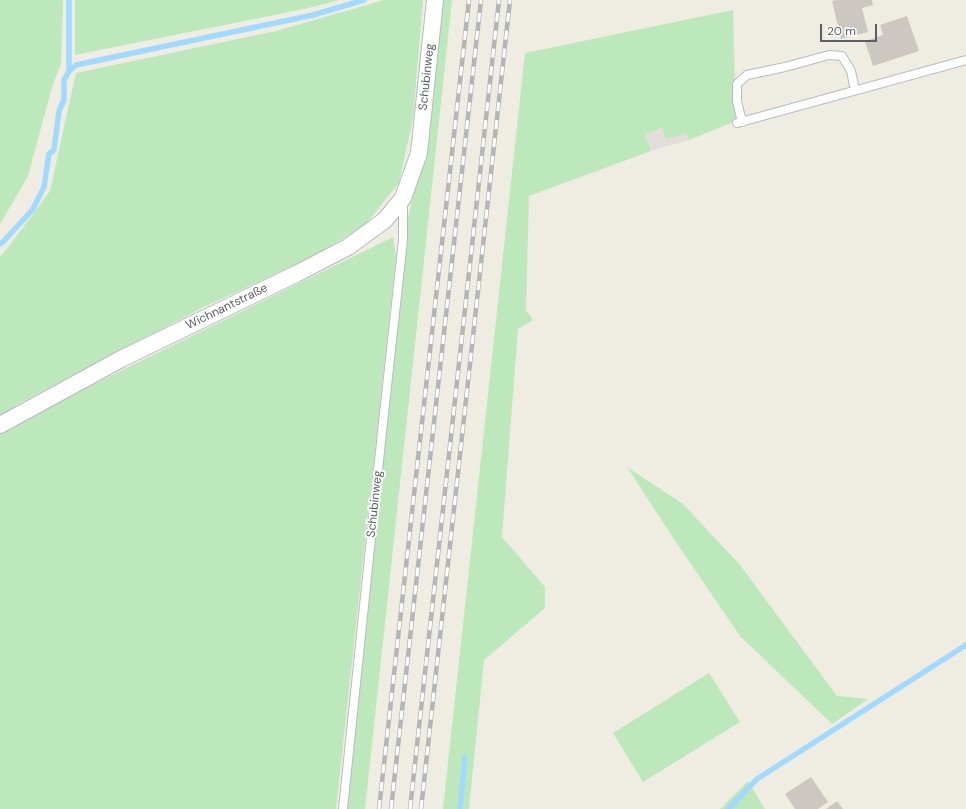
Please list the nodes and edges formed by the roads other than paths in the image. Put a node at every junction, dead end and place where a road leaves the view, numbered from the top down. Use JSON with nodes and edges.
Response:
{"nodes":[{"id":1,"x":435,"y":0,"type":"edge"},
{"id":2,"x":966,"y":60,"type":"edge"},
{"id":3,"x":854,"y":90,"type":"junction"},
{"id":4,"x":419,"y":153,"type":"joint"},
{"id":5,"x":403,"y":198,"type":"junction"},
{"id":6,"x":0,"y":425,"type":"edge"},
{"id":7,"x":343,"y":809,"type":"edge"}],
"edges":[{"from":1,"to":4,"type":"street","name":"Schubinweg"},
{"from":2,"to":3,"type":"lane"},
{"from":3,"to":3,"type":"lane"},
{"from":4,"to":5,"type":"street","name":"Wichnantstraße"},
{"from":5,"to":6,"type":"street","name":"Wichnantstraße"},
{"from":5,"to":7,"type":"lane","name":"Schubinweg"}]}
